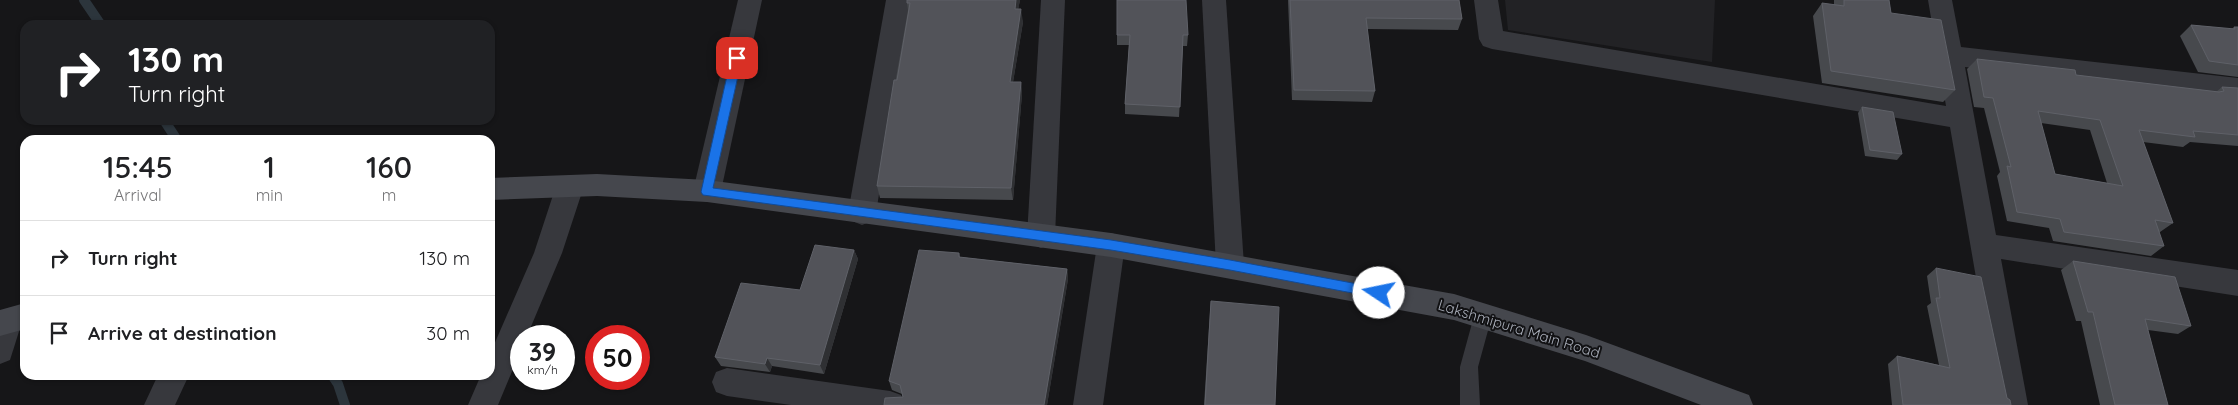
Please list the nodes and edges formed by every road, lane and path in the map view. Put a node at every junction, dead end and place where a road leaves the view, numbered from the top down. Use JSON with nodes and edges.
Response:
{"nodes":[{"id":1,"x":750,"y":0,"type":"edge"},
{"id":2,"x":898,"y":0,"type":"edge"},
{"id":3,"x":1053,"y":0,"type":"edge"},
{"id":4,"x":1214,"y":0,"type":"edge"},
{"id":5,"x":1486,"y":0,"type":"edge"},
{"id":6,"x":1940,"y":0,"type":"edge"},
{"id":7,"x":1951,"y":56,"type":"junction"},
{"id":8,"x":2238,"y":88,"type":"edge"},
{"id":9,"x":1962,"y":119,"type":"junction"},
{"id":10,"x":570,"y":186,"type":"junction"},
{"id":11,"x":495,"y":189,"type":"edge"},
{"id":12,"x":706,"y":192,"type":"junction"},
{"id":13,"x":862,"y":213,"type":"junction"},
{"id":14,"x":1041,"y":236,"type":"junction"},
{"id":15,"x":1111,"y":245,"type":"junction"},
{"id":16,"x":1985,"y":245,"type":"junction"},
{"id":17,"x":1230,"y":265,"type":"junction"},
{"id":18,"x":2238,"y":283,"type":"edge"},
{"id":19,"x":1483,"y":316,"type":"junction"},
{"id":20,"x":11,"y":320,"type":"edge"},
{"id":21,"x":0,"y":351,"type":"edge"},
{"id":22,"x":495,"y":377,"type":"edge"},
{"id":23,"x":172,"y":380,"type":"edge"},
{"id":24,"x":494,"y":380,"type":"edge"},
{"id":25,"x":727,"y":382,"type":"dead end"},
{"id":26,"x":159,"y":405,"type":"edge"},
{"id":27,"x":483,"y":405,"type":"edge"},
{"id":28,"x":890,"y":405,"type":"edge"},
{"id":29,"x":1088,"y":405,"type":"edge"},
{"id":30,"x":1470,"y":405,"type":"edge"},
{"id":31,"x":1738,"y":405,"type":"edge"},
{"id":32,"x":2013,"y":405,"type":"edge"}],
"edges":[{"from":1,"to":12,"type":"street"},
{"from":2,"to":13,"type":"street"},
{"from":3,"to":14,"type":"street"},
{"from":4,"to":17,"type":"street"},
{"from":5,"to":9,"type":"street"},
{"from":6,"to":7,"type":"street"},
{"from":7,"to":8,"type":"street"},
{"from":7,"to":9,"type":"street"},
{"from":9,"to":16,"type":"street"},
{"from":10,"to":11,"type":"main road","name":"Lakshmipura Main Road"},
{"from":10,"to":12,"type":"main road","name":"Lakshmipura Main Road"},
{"from":10,"to":22,"type":"street"},
{"from":12,"to":13,"type":"main road","name":"Lakshmipura Main Road"},
{"from":13,"to":14,"type":"main road","name":"Lakshmipura Main Road"},
{"from":14,"to":15,"type":"main road","name":"Lakshmipura Main Road"},
{"from":15,"to":17,"type":"main road","name":"Lakshmipura Main Road"},
{"from":15,"to":29,"type":"street"},
{"from":16,"to":18,"type":"street"},
{"from":16,"to":32,"type":"street"},
{"from":17,"to":19,"type":"main road","name":"Lakshmipura Main Road"},
{"from":19,"to":30,"type":"lane"},
{"from":19,"to":31,"type":"main road","name":"Lakshmipura Main Road"},
{"from":20,"to":21,"type":"street"},
{"from":23,"to":26,"type":"street"},
{"from":24,"to":27,"type":"street"},
{"from":25,"to":28,"type":"street"}]}
